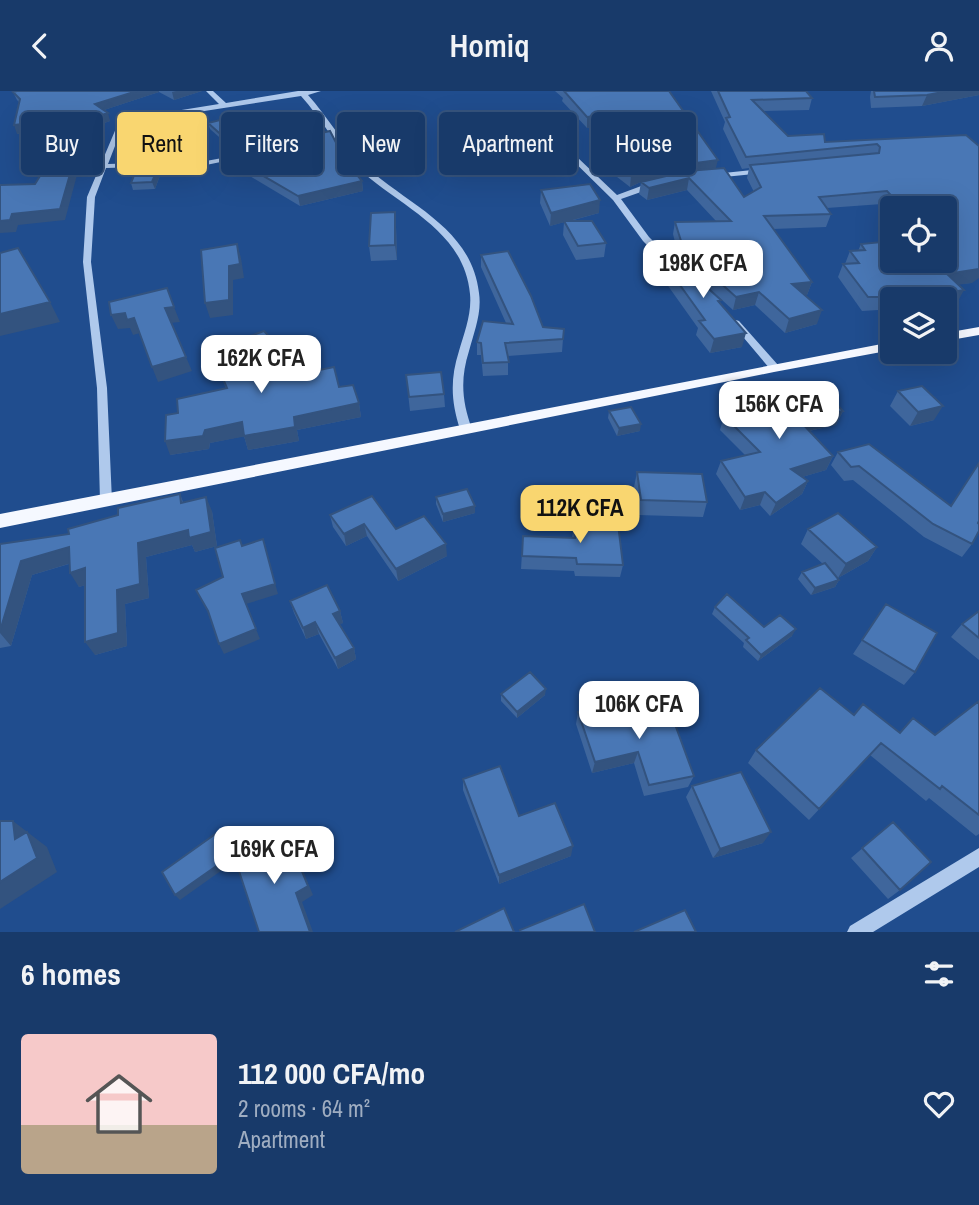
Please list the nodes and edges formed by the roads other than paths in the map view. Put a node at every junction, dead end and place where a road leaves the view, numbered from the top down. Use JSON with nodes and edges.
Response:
{"nodes":[{"id":1,"x":209,"y":91,"type":"edge"},
{"id":2,"x":318,"y":91,"type":"edge"},
{"id":3,"x":302,"y":92,"type":"edge"},
{"id":4,"x":223,"y":104,"type":"junction"},
{"id":5,"x":335,"y":134,"type":"junction"},
{"id":6,"x":323,"y":138,"type":"edge"},
{"id":7,"x":221,"y":160,"type":"edge"},
{"id":8,"x":577,"y":160,"type":"edge"},
{"id":9,"x":103,"y":164,"type":"edge"},
{"id":10,"x":103,"y":166,"type":"edge"},
{"id":11,"x":775,"y":170,"type":"edge"},
{"id":12,"x":99,"y":175,"type":"edge"},
{"id":13,"x":708,"y":176,"type":"edge"},
{"id":14,"x":659,"y":184,"type":"edge"},
{"id":15,"x":616,"y":198,"type":"junction"},
{"id":16,"x":673,"y":265,"type":"edge"},
{"id":17,"x":730,"y":316,"type":"edge"},
{"id":18,"x":979,"y":331,"type":"edge"},
{"id":19,"x":957,"y":335,"type":"edge"},
{"id":20,"x":880,"y":348,"type":"edge"},
{"id":21,"x":774,"y":367,"type":"junction"},
{"id":22,"x":466,"y":429,"type":"junction"},
{"id":23,"x":106,"y":501,"type":"junction"},
{"id":24,"x":0,"y":521,"type":"edge"},
{"id":25,"x":979,"y":857,"type":"edge"},
{"id":26,"x":856,"y":932,"type":"edge"}],
"edges":[{"from":1,"to":4,"type":"street"},
{"from":2,"to":3,"type":"street"},
{"from":3,"to":4,"type":"street"},
{"from":3,"to":5,"type":"street"},
{"from":4,"to":9,"type":"street"},
{"from":5,"to":6,"type":"street"},
{"from":5,"to":22,"type":"street"},
{"from":7,"to":10,"type":"street"},
{"from":8,"to":15,"type":"street"},
{"from":11,"to":13,"type":"street"},
{"from":12,"to":23,"type":"street"},
{"from":14,"to":15,"type":"street"},
{"from":15,"to":16,"type":"street"},
{"from":17,"to":21,"type":"street"},
{"from":18,"to":19,"type":"main road"},
{"from":20,"to":21,"type":"main road"},
{"from":21,"to":22,"type":"main road"},
{"from":22,"to":23,"type":"main road"},
{"from":23,"to":24,"type":"main road"},
{"from":25,"to":26,"type":"street"}]}
